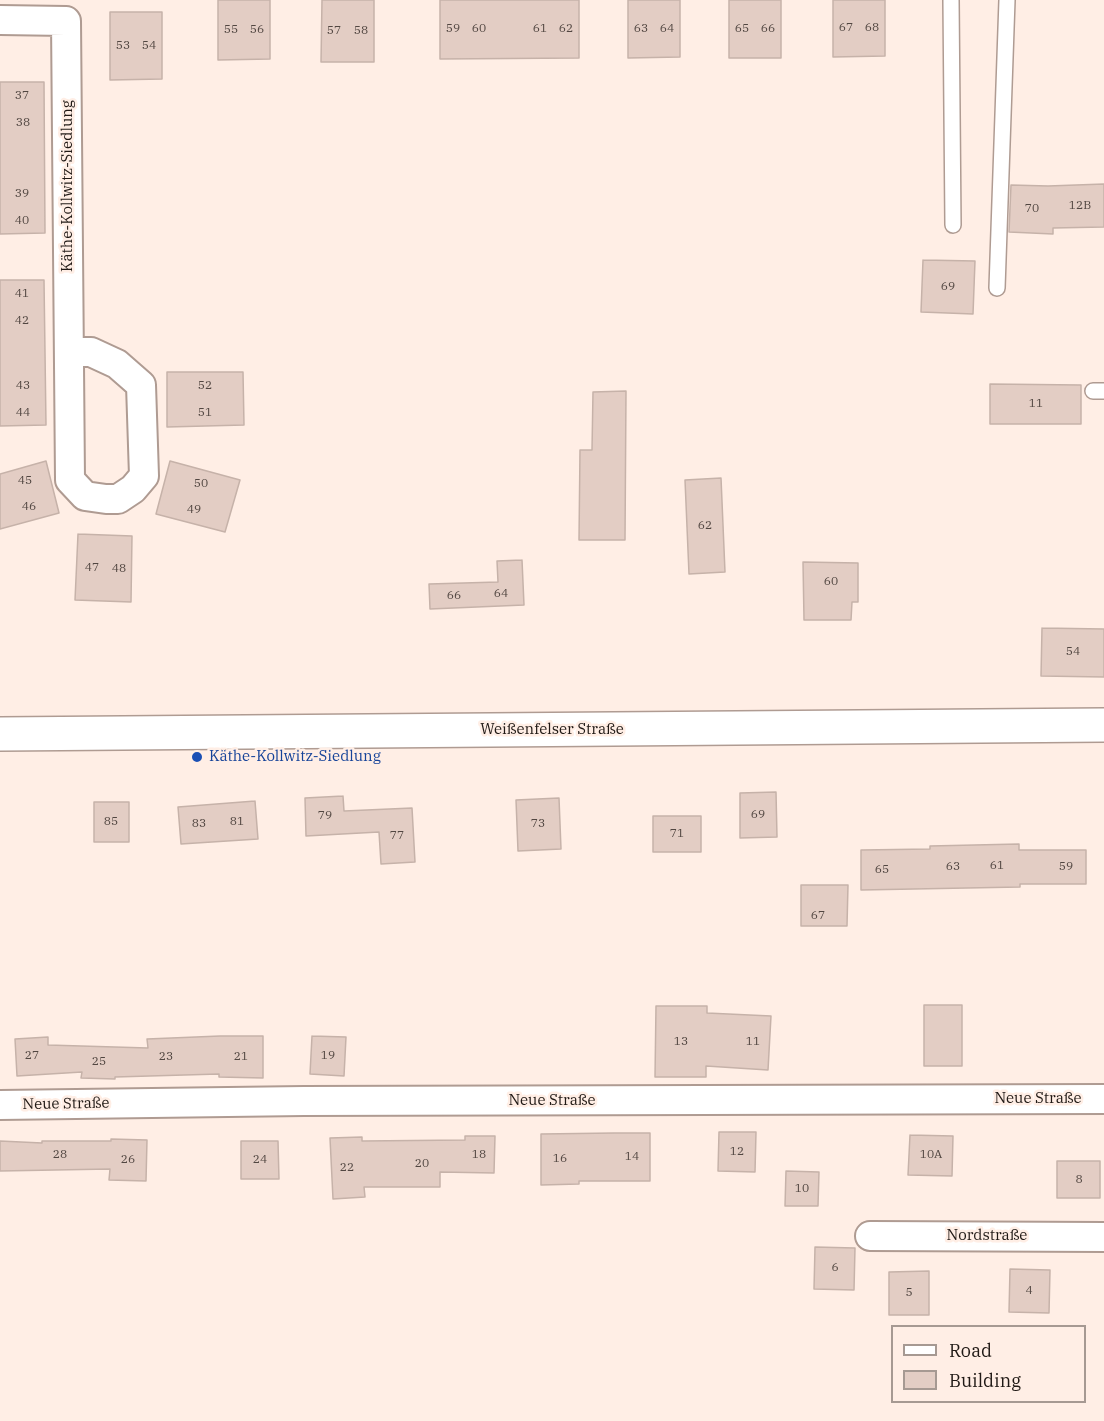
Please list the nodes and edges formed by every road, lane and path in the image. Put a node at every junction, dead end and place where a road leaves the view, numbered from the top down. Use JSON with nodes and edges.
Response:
{"nodes":[{"id":1,"x":951,"y":0,"type":"edge"},
{"id":2,"x":1007,"y":0,"type":"edge"},
{"id":3,"x":67,"y":10,"type":"edge"},
{"id":4,"x":0,"y":21,"type":"edge"},
{"id":5,"x":953,"y":225,"type":"dead end"},
{"id":6,"x":997,"y":288,"type":"dead end"},
{"id":7,"x":69,"y":352,"type":"junction"},
{"id":8,"x":1104,"y":725,"type":"edge"},
{"id":9,"x":0,"y":734,"type":"edge"},
{"id":10,"x":1104,"y":1099,"type":"edge"},
{"id":11,"x":0,"y":1105,"type":"edge"},
{"id":12,"x":870,"y":1236,"type":"dead end"},
{"id":13,"x":1104,"y":1237,"type":"edge"}],
"edges":[{"from":1,"to":5,"type":"lane"},
{"from":2,"to":6,"type":"lane"},
{"from":3,"to":4,"type":"street","name":"Käthe-Kollwitz-Siedlung"},
{"from":3,"to":7,"type":"street","name":"Käthe-Kollwitz-Siedlung"},
{"from":7,"to":7,"type":"street","name":"Käthe-Kollwitz-Siedlung"},
{"from":8,"to":9,"type":"street","name":"Weißenfelser Straße"},
{"from":10,"to":11,"type":"street","name":"Neue Straße"},
{"from":12,"to":13,"type":"street","name":"Nordstraße"}]}
